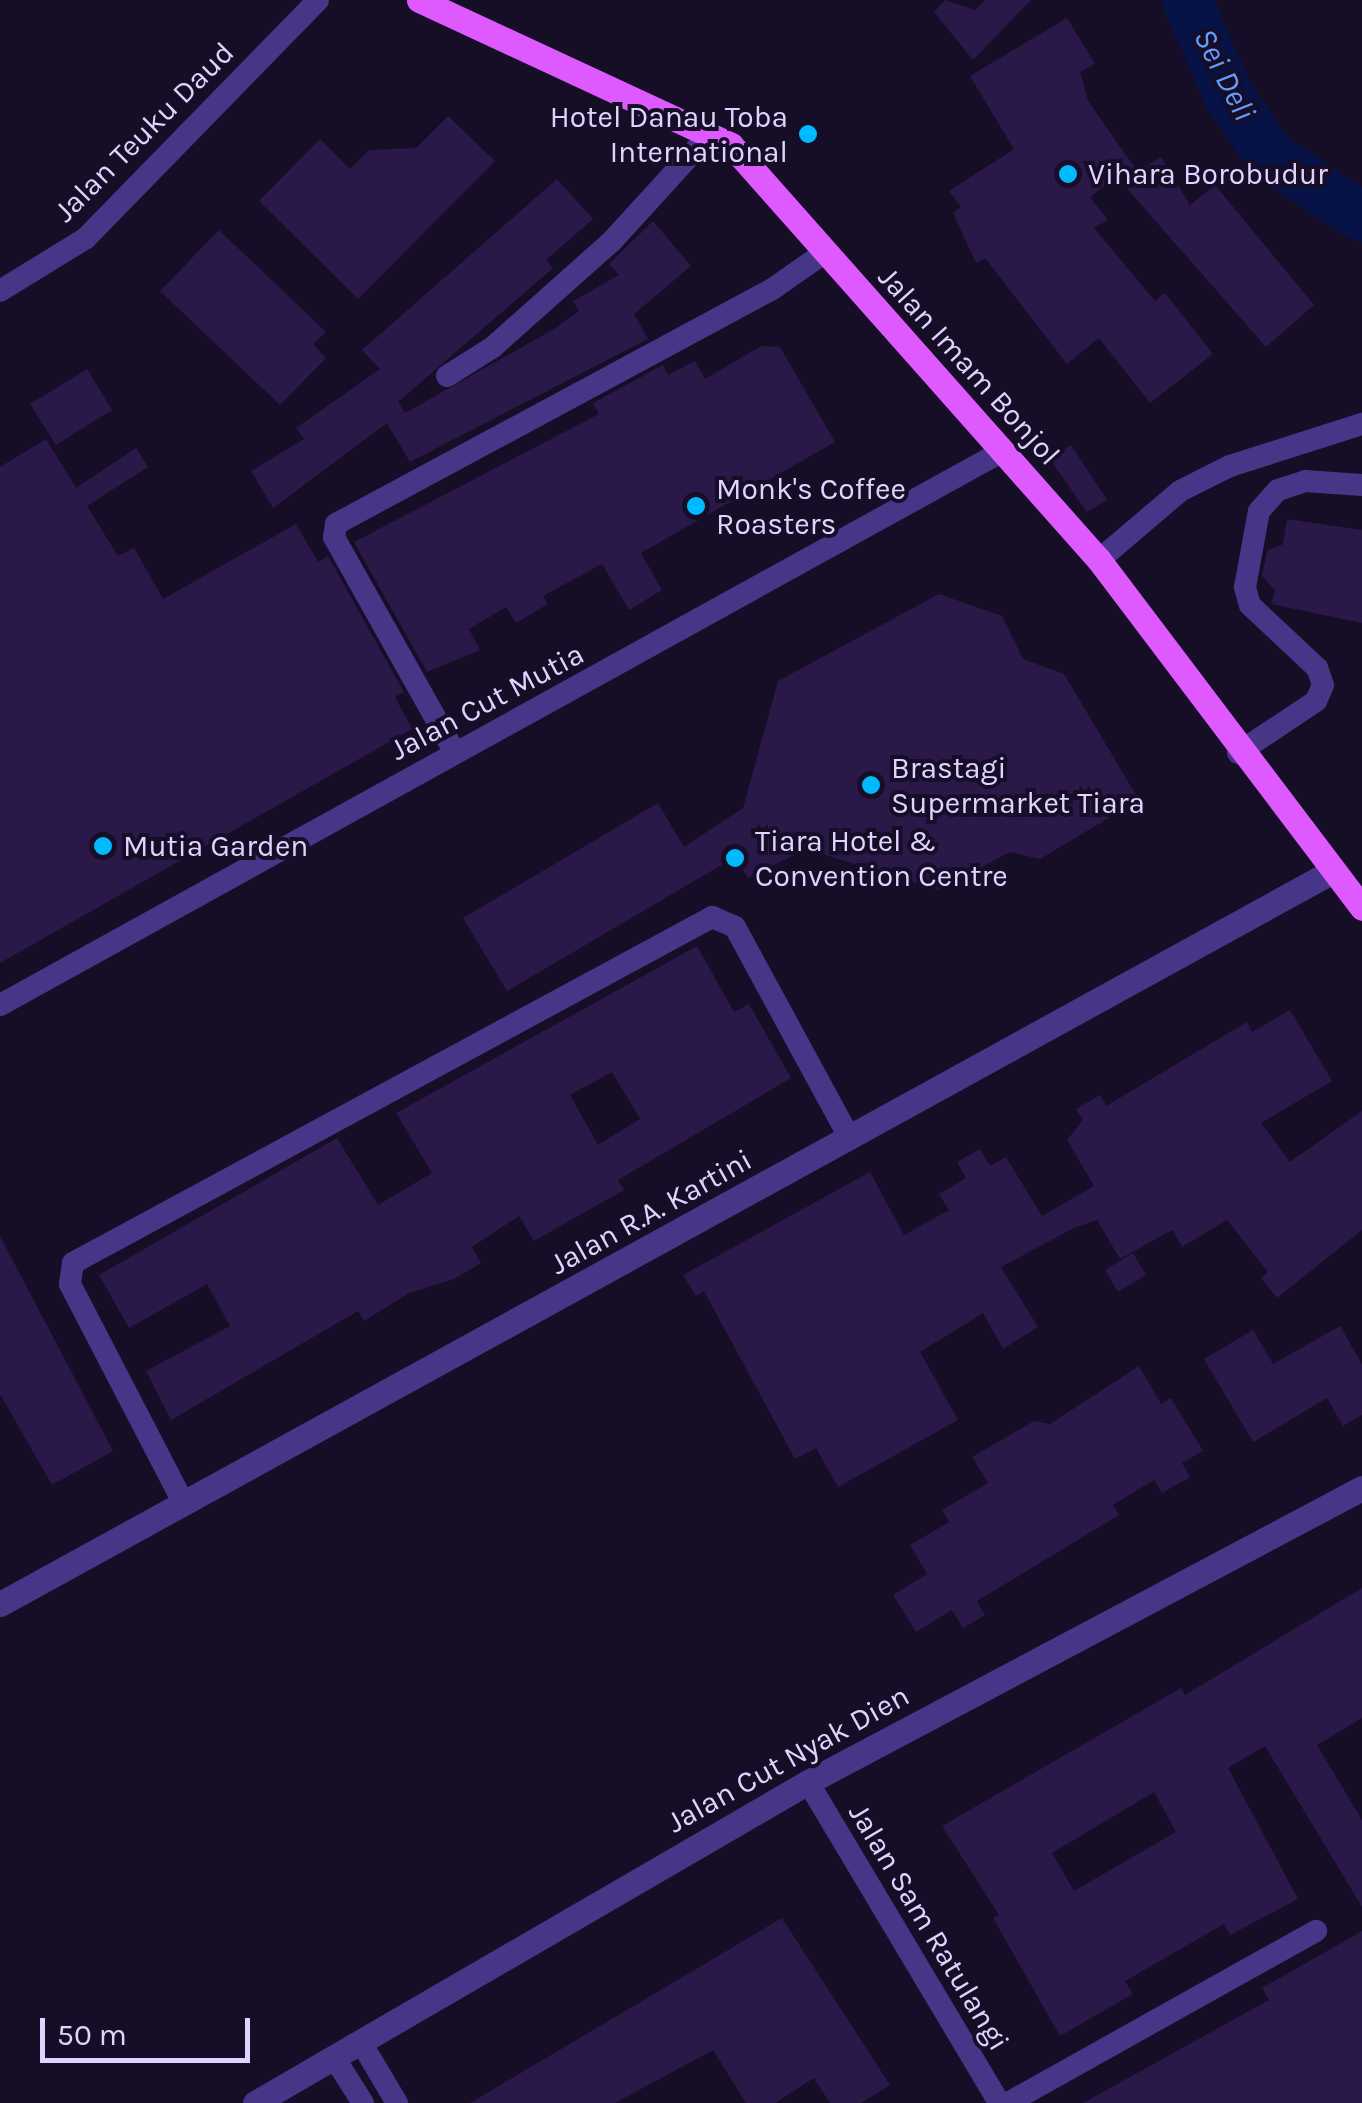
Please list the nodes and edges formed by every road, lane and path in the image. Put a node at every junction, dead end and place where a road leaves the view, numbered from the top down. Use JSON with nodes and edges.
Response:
{"nodes":[{"id":1,"x":318,"y":0,"type":"edge"},
{"id":2,"x":420,"y":0,"type":"edge"},
{"id":3,"x":708,"y":136,"type":"junction"},
{"id":4,"x":824,"y":253,"type":"junction"},
{"id":5,"x":0,"y":291,"type":"edge"},
{"id":6,"x":446,"y":376,"type":"dead end"},
{"id":7,"x":1362,"y":424,"type":"edge"},
{"id":8,"x":1001,"y":452,"type":"junction"},
{"id":9,"x":1362,"y":484,"type":"edge"},
{"id":10,"x":1100,"y":560,"type":"junction"},
{"id":11,"x":454,"y":751,"type":"junction"},
{"id":12,"x":1238,"y":753,"type":"junction"},
{"id":13,"x":1331,"y":872,"type":"junction"},
{"id":14,"x":1362,"y":908,"type":"edge"},
{"id":15,"x":0,"y":1005,"type":"edge"},
{"id":16,"x":850,"y":1139,"type":"junction"},
{"id":17,"x":1362,"y":1488,"type":"edge"},
{"id":18,"x":184,"y":1504,"type":"junction"},
{"id":19,"x":0,"y":1604,"type":"edge"},
{"id":20,"x":808,"y":1782,"type":"junction"},
{"id":21,"x":1316,"y":1931,"type":"dead end"},
{"id":22,"x":362,"y":2044,"type":"junction"},
{"id":23,"x":335,"y":2059,"type":"junction"},
{"id":24,"x":255,"y":2103,"type":"edge"},
{"id":25,"x":363,"y":2103,"type":"edge"},
{"id":26,"x":397,"y":2103,"type":"edge"},
{"id":27,"x":999,"y":2103,"type":"edge"},
{"id":28,"x":1008,"y":2103,"type":"edge"}],
"edges":[{"from":1,"to":5,"type":"street","name":"Jalan Teuku Daud"},
{"from":2,"to":3,"type":"main road","name":"Jalan Imam Bonjol"},
{"from":3,"to":4,"type":"main road","name":"Jalan Imam Bonjol"},
{"from":3,"to":6,"type":"street"},
{"from":4,"to":8,"type":"main road","name":"Jalan Imam Bonjol"},
{"from":4,"to":11,"type":"street"},
{"from":7,"to":10,"type":"street"},
{"from":8,"to":10,"type":"main road","name":"Jalan Imam Bonjol"},
{"from":8,"to":11,"type":"street","name":"Jalan Cut Mutia"},
{"from":9,"to":12,"type":"street"},
{"from":10,"to":12,"type":"main road","name":"Jalan Imam Bonjol"},
{"from":11,"to":15,"type":"street","name":"Jalan Cut Mutia"},
{"from":12,"to":13,"type":"main road","name":"Jalan Imam Bonjol"},
{"from":13,"to":14,"type":"main road","name":"Jalan Imam Bonjol"},
{"from":13,"to":16,"type":"street","name":"Jalan R.A. Kartini"},
{"from":16,"to":18,"type":"street","name":"Jalan R.A. Kartini"},
{"from":16,"to":18,"type":"street"},
{"from":17,"to":20,"type":"street","name":"Jalan Cut Nyak Dien"},
{"from":18,"to":19,"type":"street","name":"Jalan R.A. Kartini"},
{"from":20,"to":22,"type":"street","name":"Jalan Cut Nyak Dien"},
{"from":20,"to":27,"type":"street","name":"Jalan Sam Ratulangi"},
{"from":21,"to":28,"type":"street"},
{"from":22,"to":23,"type":"street","name":"Jalan Cut Nyak Dien"},
{"from":22,"to":26,"type":"street"},
{"from":23,"to":24,"type":"street","name":"Jalan Cut Nyak Dien"},
{"from":23,"to":25,"type":"street"}]}
